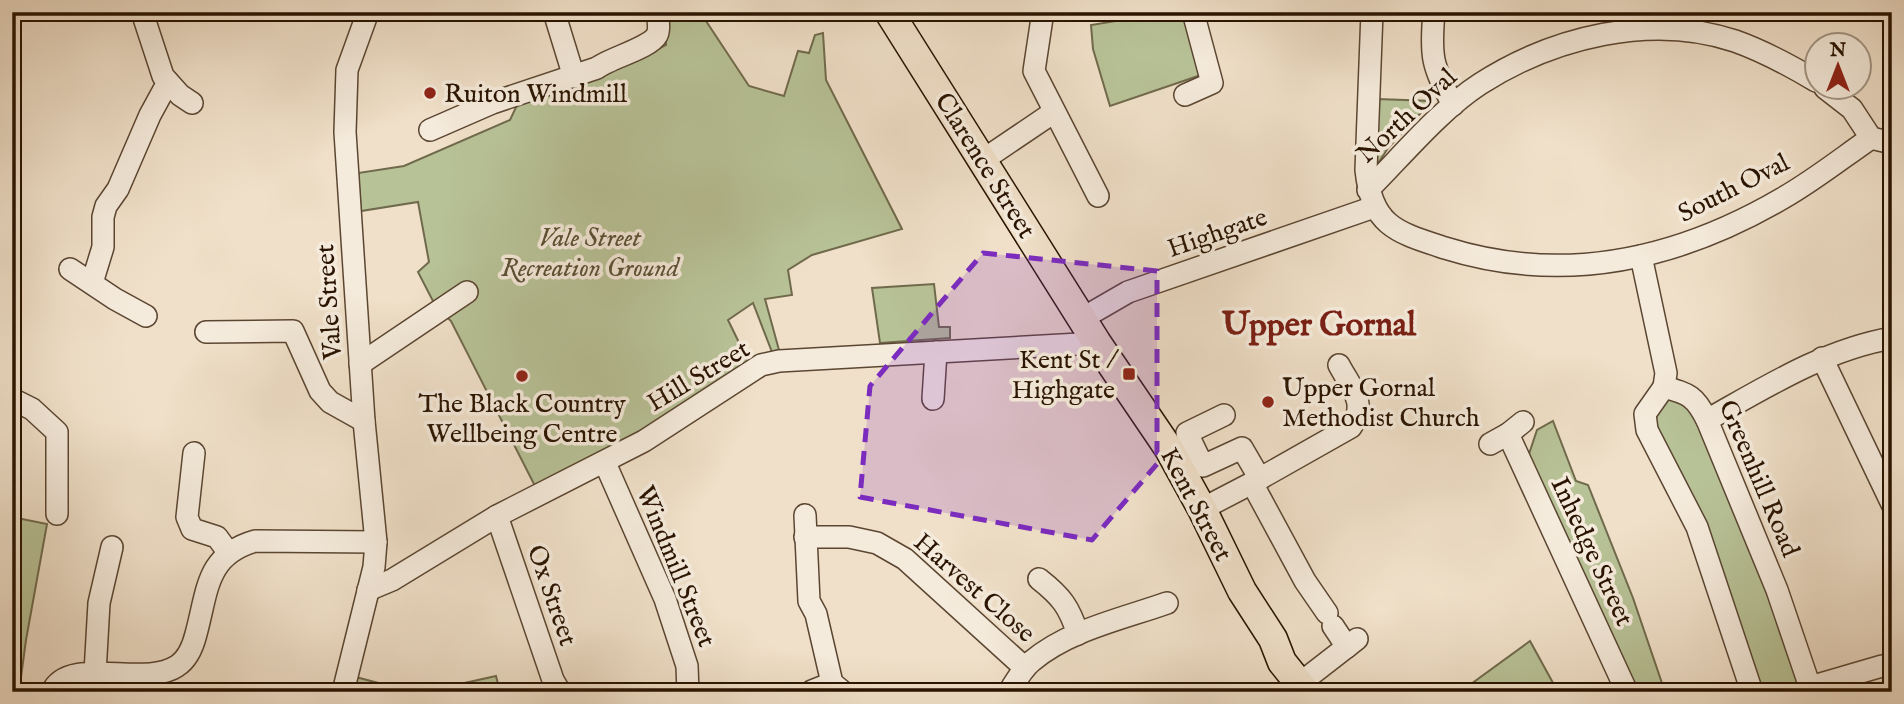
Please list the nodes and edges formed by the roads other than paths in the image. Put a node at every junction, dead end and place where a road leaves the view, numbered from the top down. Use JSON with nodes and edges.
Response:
{"nodes":[{"id":1,"x":142,"y":12,"type":"edge"},
{"id":2,"x":368,"y":12,"type":"edge"},
{"id":3,"x":554,"y":12,"type":"edge"},
{"id":4,"x":657,"y":12,"type":"edge"},
{"id":5,"x":889,"y":12,"type":"edge"},
{"id":6,"x":1194,"y":12,"type":"edge"},
{"id":7,"x":1372,"y":12,"type":"edge"},
{"id":8,"x":1434,"y":12,"type":"edge"},
{"id":9,"x":1042,"y":18,"type":"dead end"},
{"id":10,"x":1802,"y":74,"type":"edge"},
{"id":11,"x":575,"y":77,"type":"junction"},
{"id":12,"x":168,"y":82,"type":"junction"},
{"id":13,"x":1185,"y":95,"type":"dead end"},
{"id":14,"x":1843,"y":102,"type":"edge"},
{"id":15,"x":191,"y":103,"type":"dead end"},
{"id":16,"x":1453,"y":106,"type":"junction"},
{"id":17,"x":1054,"y":112,"type":"junction"},
{"id":18,"x":430,"y":130,"type":"dead end"},
{"id":19,"x":1871,"y":138,"type":"junction"},
{"id":20,"x":1892,"y":143,"type":"edge"},
{"id":21,"x":983,"y":160,"type":"junction"},
{"id":22,"x":1098,"y":196,"type":"dead end"},
{"id":23,"x":1371,"y":199,"type":"junction"},
{"id":24,"x":1641,"y":256,"type":"junction"},
{"id":25,"x":70,"y":269,"type":"dead end"},
{"id":26,"x":92,"y":282,"type":"junction"},
{"id":27,"x":467,"y":292,"type":"dead end"},
{"id":28,"x":146,"y":316,"type":"dead end"},
{"id":29,"x":1083,"y":318,"type":"junction"},
{"id":30,"x":206,"y":332,"type":"dead end"},
{"id":31,"x":1892,"y":338,"type":"edge"},
{"id":32,"x":1097,"y":343,"type":"junction"},
{"id":33,"x":936,"y":352,"type":"junction"},
{"id":34,"x":1822,"y":358,"type":"junction"},
{"id":35,"x":360,"y":364,"type":"junction"},
{"id":36,"x":1339,"y":365,"type":"dead end"},
{"id":37,"x":1664,"y":387,"type":"junction"},
{"id":38,"x":12,"y":399,"type":"edge"},
{"id":39,"x":933,"y":400,"type":"dead end"},
{"id":40,"x":1224,"y":415,"type":"dead end"},
{"id":41,"x":1707,"y":420,"type":"junction"},
{"id":42,"x":364,"y":421,"type":"junction"},
{"id":43,"x":1507,"y":433,"type":"dead end"},
{"id":44,"x":194,"y":453,"type":"dead end"},
{"id":45,"x":605,"y":463,"type":"junction"},
{"id":46,"x":1256,"y":481,"type":"junction"},
{"id":47,"x":1892,"y":504,"type":"edge"},
{"id":48,"x":1202,"y":509,"type":"junction"},
{"id":49,"x":57,"y":514,"type":"dead end"},
{"id":50,"x":805,"y":515,"type":"dead end"},
{"id":51,"x":497,"y":516,"type":"junction"},
{"id":52,"x":805,"y":537,"type":"junction"},
{"id":53,"x":376,"y":541,"type":"junction"},
{"id":54,"x":112,"y":547,"type":"dead end"},
{"id":55,"x":228,"y":552,"type":"junction"},
{"id":56,"x":1039,"y":579,"type":"dead end"},
{"id":57,"x":368,"y":590,"type":"junction"},
{"id":58,"x":1167,"y":603,"type":"dead end"},
{"id":59,"x":1078,"y":634,"type":"junction"},
{"id":60,"x":1882,"y":666,"type":"dead end"},
{"id":61,"x":1025,"y":667,"type":"junction"},
{"id":62,"x":95,"y":673,"type":"junction"},
{"id":63,"x":838,"y":687,"type":"edge"},
{"id":64,"x":1297,"y":689,"type":"edge"},
{"id":65,"x":1810,"y":689,"type":"edge"},
{"id":66,"x":812,"y":691,"type":"edge"},
{"id":67,"x":52,"y":692,"type":"edge"},
{"id":68,"x":343,"y":692,"type":"edge"},
{"id":69,"x":560,"y":692,"type":"edge"},
{"id":70,"x":688,"y":692,"type":"edge"},
{"id":71,"x":1009,"y":692,"type":"edge"},
{"id":72,"x":1627,"y":692,"type":"edge"},
{"id":73,"x":1752,"y":692,"type":"edge"}],
"edges":[{"from":1,"to":12,"type":"street"},
{"from":2,"to":35,"type":"street","name":"Vale Street"},
{"from":3,"to":11,"type":"street"},
{"from":4,"to":11,"type":"street"},
{"from":5,"to":21,"type":"main road","name":"Clarence Street"},
{"from":6,"to":13,"type":"street"},
{"from":7,"to":23,"type":"street"},
{"from":8,"to":16,"type":"street"},
{"from":9,"to":17,"type":"street"},
{"from":10,"to":16,"type":"street","name":"North Oval"},
{"from":11,"to":18,"type":"street"},
{"from":12,"to":15,"type":"street"},
{"from":12,"to":26,"type":"street"},
{"from":14,"to":19,"type":"street"},
{"from":16,"to":23,"type":"street","name":"North Oval"},
{"from":17,"to":21,"type":"street"},
{"from":17,"to":22,"type":"street"},
{"from":19,"to":20,"type":"street"},
{"from":19,"to":24,"type":"street","name":"South Oval"},
{"from":21,"to":29,"type":"main road","name":"Clarence Street"},
{"from":23,"to":24,"type":"street","name":"South Oval"},
{"from":23,"to":29,"type":"street","name":"Highgate"},
{"from":24,"to":37,"type":"street"},
{"from":25,"to":26,"type":"street"},
{"from":26,"to":28,"type":"street"},
{"from":27,"to":35,"type":"street"},
{"from":29,"to":32,"type":"main road","name":"Kent Street"},
{"from":30,"to":42,"type":"street"},
{"from":31,"to":34,"type":"street"},
{"from":32,"to":33,"type":"street","name":"Hill Street"},
{"from":32,"to":48,"type":"main road","name":"Kent Street"},
{"from":33,"to":39,"type":"street"},
{"from":33,"to":45,"type":"street","name":"Hill Street"},
{"from":34,"to":41,"type":"street"},
{"from":34,"to":47,"type":"street"},
{"from":35,"to":42,"type":"street","name":"Vale Street"},
{"from":36,"to":46,"type":"street"},
{"from":37,"to":41,"type":"street","name":"Greenhill Road"},
{"from":37,"to":73,"type":"street"},
{"from":38,"to":49,"type":"street"},
{"from":40,"to":46,"type":"street"},
{"from":41,"to":65,"type":"street","name":"Greenhill Road"},
{"from":42,"to":53,"type":"street","name":"Vale Street"},
{"from":43,"to":72,"type":"street","name":"Inhedge Street"},
{"from":44,"to":55,"type":"street"},
{"from":45,"to":51,"type":"street","name":"Hill Street"},
{"from":45,"to":70,"type":"street","name":"Windmill Street"},
{"from":46,"to":48,"type":"street"},
{"from":46,"to":64,"type":"street"},
{"from":48,"to":64,"type":"main road","name":"Kent Street"},
{"from":50,"to":52,"type":"street"},
{"from":51,"to":57,"type":"street","name":"Hill Street"},
{"from":51,"to":69,"type":"street","name":"Ox Street"},
{"from":52,"to":61,"type":"street","name":"Harvest Close"},
{"from":52,"to":63,"type":"street"},
{"from":53,"to":55,"type":"street"},
{"from":53,"to":57,"type":"street","name":"Vale Street"},
{"from":54,"to":62,"type":"street"},
{"from":55,"to":62,"type":"street"},
{"from":56,"to":59,"type":"street"},
{"from":57,"to":68,"type":"street","name":"Vale Street"},
{"from":58,"to":59,"type":"street"},
{"from":59,"to":61,"type":"street"},
{"from":60,"to":65,"type":"street","name":"Greenhill Road"},
{"from":61,"to":71,"type":"street"},
{"from":62,"to":67,"type":"street"},
{"from":63,"to":66,"type":"street"}]}
